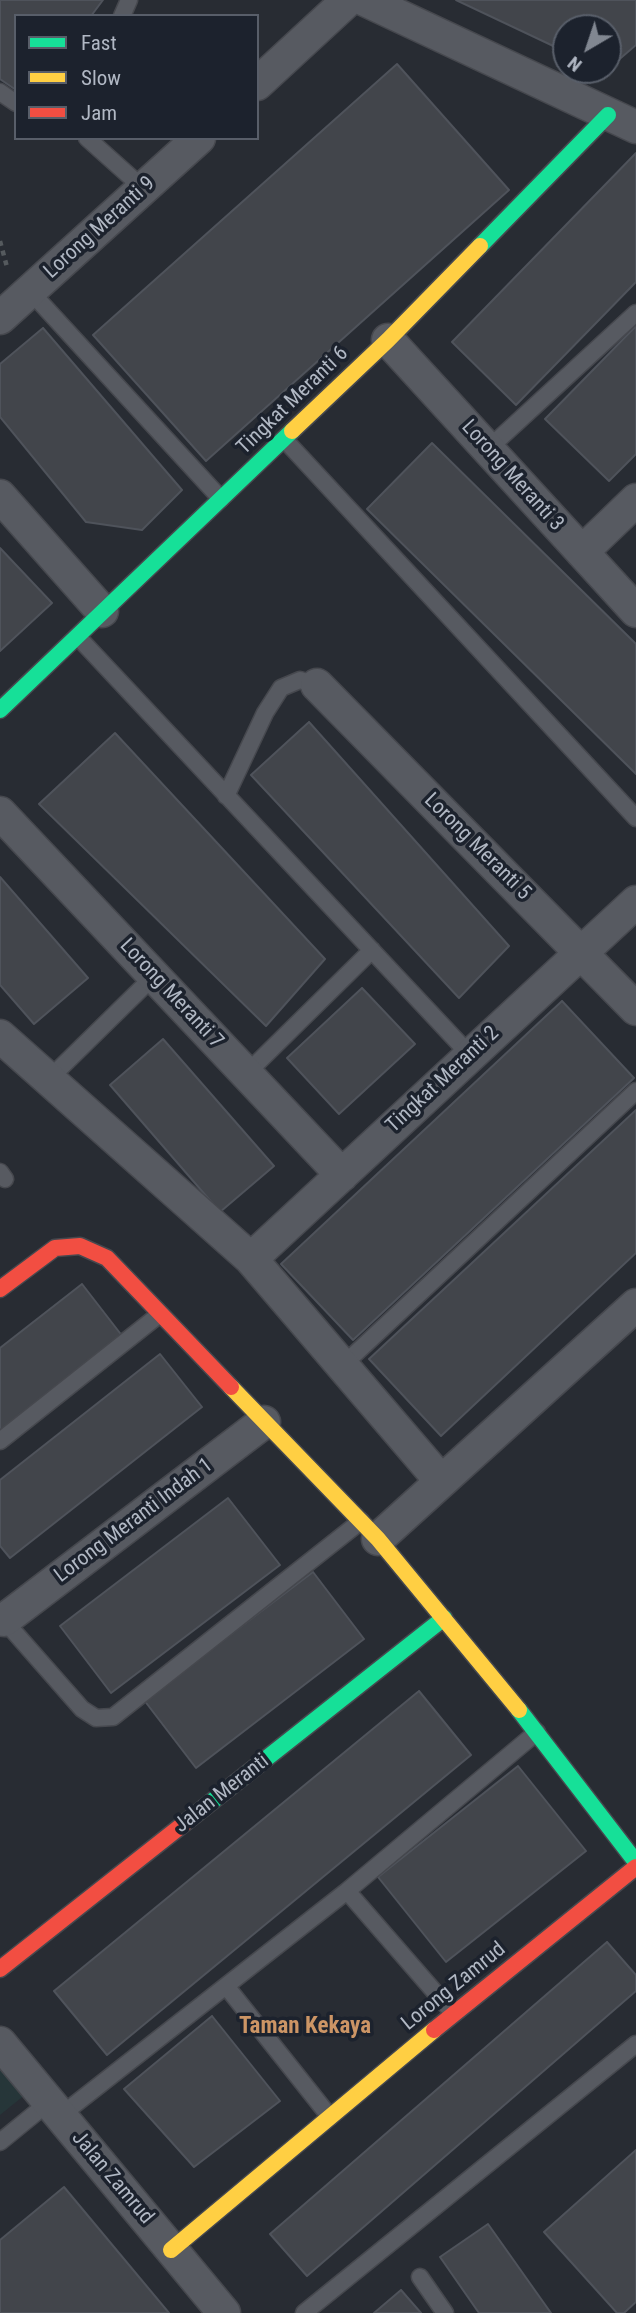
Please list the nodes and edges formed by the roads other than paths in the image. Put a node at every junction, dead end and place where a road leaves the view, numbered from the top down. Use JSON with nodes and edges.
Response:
{"nodes":[{"id":1,"x":348,"y":0,"type":"edge"},
{"id":2,"x":365,"y":0,"type":"edge"},
{"id":3,"x":259,"y":82,"type":"edge"},
{"id":4,"x":622,"y":121,"type":"edge"},
{"id":5,"x":90,"y":140,"type":"edge"},
{"id":6,"x":197,"y":140,"type":"edge"},
{"id":7,"x":144,"y":190,"type":"junction"},
{"id":8,"x":30,"y":290,"type":"junction"},
{"id":9,"x":636,"y":313,"type":"edge"},
{"id":10,"x":0,"y":318,"type":"edge"},
{"id":11,"x":388,"y":340,"type":"junction"},
{"id":12,"x":284,"y":439,"type":"junction"},
{"id":13,"x":488,"y":449,"type":"junction"},
{"id":14,"x":0,"y":496,"type":"edge"},
{"id":15,"x":221,"y":499,"type":"junction"},
{"id":16,"x":636,"y":500,"type":"edge"},
{"id":17,"x":582,"y":552,"type":"junction"},
{"id":18,"x":102,"y":611,"type":"junction"},
{"id":19,"x":636,"y":611,"type":"edge"},
{"id":20,"x":78,"y":637,"type":"junction"},
{"id":21,"x":317,"y":685,"type":"joint"},
{"id":22,"x":0,"y":710,"type":"edge"},
{"id":23,"x":226,"y":796,"type":"junction"},
{"id":24,"x":0,"y":813,"type":"edge"},
{"id":25,"x":636,"y":818,"type":"edge"},
{"id":26,"x":636,"y":902,"type":"edge"},
{"id":27,"x":372,"y":950,"type":"junction"},
{"id":28,"x":581,"y":953,"type":"junction"},
{"id":29,"x":154,"y":976,"type":"junction"},
{"id":30,"x":636,"y":1009,"type":"edge"},
{"id":31,"x":0,"y":1036,"type":"edge"},
{"id":32,"x":470,"y":1055,"type":"junction"},
{"id":33,"x":246,"y":1074,"type":"junction"},
{"id":34,"x":48,"y":1080,"type":"junction"},
{"id":35,"x":636,"y":1091,"type":"edge"},
{"id":36,"x":342,"y":1174,"type":"junction"},
{"id":37,"x":251,"y":1259,"type":"junction"},
{"id":38,"x":0,"y":1289,"type":"edge"},
{"id":39,"x":636,"y":1305,"type":"edge"},
{"id":40,"x":160,"y":1314,"type":"junction"},
{"id":41,"x":342,"y":1366,"type":"junction"},
{"id":42,"x":264,"y":1422,"type":"junction"},
{"id":43,"x":0,"y":1441,"type":"edge"},
{"id":44,"x":441,"y":1481,"type":"junction"},
{"id":45,"x":370,"y":1530,"type":"junction"},
{"id":46,"x":2,"y":1618,"type":"edge"},
{"id":47,"x":444,"y":1618,"type":"junction"},
{"id":48,"x":537,"y":1732,"type":"junction"},
{"id":49,"x":636,"y":1864,"type":"edge"},
{"id":50,"x":347,"y":1891,"type":"junction"},
{"id":51,"x":0,"y":1969,"type":"edge"},
{"id":52,"x":226,"y":1986,"type":"junction"},
{"id":53,"x":454,"y":2013,"type":"junction"},
{"id":54,"x":0,"y":2043,"type":"edge"},
{"id":55,"x":636,"y":2043,"type":"edge"},
{"id":56,"x":55,"y":2109,"type":"junction"},
{"id":57,"x":330,"y":2117,"type":"junction"},
{"id":58,"x":0,"y":2141,"type":"edge"},
{"id":59,"x":171,"y":2250,"type":"junction"},
{"id":60,"x":420,"y":2277,"type":"dead end"},
{"id":61,"x":224,"y":2313,"type":"edge"},
{"id":62,"x":304,"y":2313,"type":"edge"},
{"id":63,"x":445,"y":2313,"type":"edge"}],
"edges":[{"from":1,"to":3,"type":"street"},
{"from":2,"to":4,"type":"street"},
{"from":4,"to":11,"type":"street","name":"Tingkat Meranti 6"},
{"from":5,"to":7,"type":"lane"},
{"from":6,"to":7,"type":"street","name":"Lorong Meranti 9"},
{"from":7,"to":8,"type":"street","name":"Lorong Meranti 9"},
{"from":8,"to":10,"type":"street","name":"Lorong Meranti 9"},
{"from":8,"to":15,"type":"lane"},
{"from":9,"to":13,"type":"lane"},
{"from":11,"to":12,"type":"street","name":"Tingkat Meranti 6"},
{"from":11,"to":13,"type":"street","name":"Lorong Meranti 3"},
{"from":12,"to":15,"type":"street","name":"Tingkat Meranti 6"},
{"from":12,"to":25,"type":"lane"},
{"from":13,"to":17,"type":"street","name":"Lorong Meranti 3"},
{"from":14,"to":18,"type":"street"},
{"from":15,"to":18,"type":"street","name":"Tingkat Meranti 6"},
{"from":16,"to":17,"type":"street"},
{"from":17,"to":19,"type":"street","name":"Lorong Meranti 3"},
{"from":18,"to":20,"type":"street","name":"Tingkat Meranti 6"},
{"from":20,"to":22,"type":"street","name":"Tingkat Meranti 6"},
{"from":20,"to":23,"type":"lane"},
{"from":21,"to":23,"type":"lane"},
{"from":21,"to":28,"type":"street","name":"Lorong Meranti 5"},
{"from":23,"to":27,"type":"lane"},
{"from":24,"to":29,"type":"street","name":"Lorong Meranti 7"},
{"from":26,"to":28,"type":"street","name":"Tingkat Meranti 2"},
{"from":27,"to":32,"type":"lane"},
{"from":27,"to":33,"type":"lane"},
{"from":28,"to":30,"type":"street","name":"Lorong Meranti 5"},
{"from":28,"to":32,"type":"street","name":"Tingkat Meranti 2"},
{"from":29,"to":33,"type":"street","name":"Lorong Meranti 7"},
{"from":29,"to":34,"type":"lane"},
{"from":31,"to":34,"type":"street"},
{"from":32,"to":36,"type":"street","name":"Tingkat Meranti 2"},
{"from":33,"to":36,"type":"street","name":"Lorong Meranti 7"},
{"from":34,"to":37,"type":"street"},
{"from":35,"to":41,"type":"lane"},
{"from":36,"to":37,"type":"street","name":"Tingkat Meranti 2"},
{"from":37,"to":41,"type":"street"},
{"from":38,"to":40,"type":"street"},
{"from":39,"to":44,"type":"street"},
{"from":40,"to":42,"type":"street"},
{"from":40,"to":43,"type":"lane"},
{"from":41,"to":44,"type":"street"},
{"from":42,"to":45,"type":"street"},
{"from":42,"to":46,"type":"street","name":"Lorong Meranti Indah 1"},
{"from":44,"to":45,"type":"street"},
{"from":45,"to":46,"type":"lane"},
{"from":45,"to":47,"type":"street"},
{"from":47,"to":48,"type":"street"},
{"from":47,"to":51,"type":"street","name":"Jalan Meranti"},
{"from":48,"to":49,"type":"street"},
{"from":48,"to":50,"type":"lane"},
{"from":49,"to":53,"type":"street","name":"Lorong Zamrud"},
{"from":50,"to":52,"type":"lane"},
{"from":50,"to":53,"type":"lane"},
{"from":52,"to":56,"type":"lane"},
{"from":52,"to":57,"type":"lane"},
{"from":53,"to":57,"type":"street","name":"Lorong Zamrud"},
{"from":54,"to":56,"type":"street","name":"Jalan Zamrud"},
{"from":55,"to":62,"type":"lane"},
{"from":56,"to":58,"type":"lane"},
{"from":56,"to":59,"type":"street","name":"Jalan Zamrud"},
{"from":57,"to":59,"type":"street","name":"Lorong Zamrud"},
{"from":59,"to":61,"type":"street","name":"Jalan Zamrud"},
{"from":60,"to":63,"type":"lane"}]}
